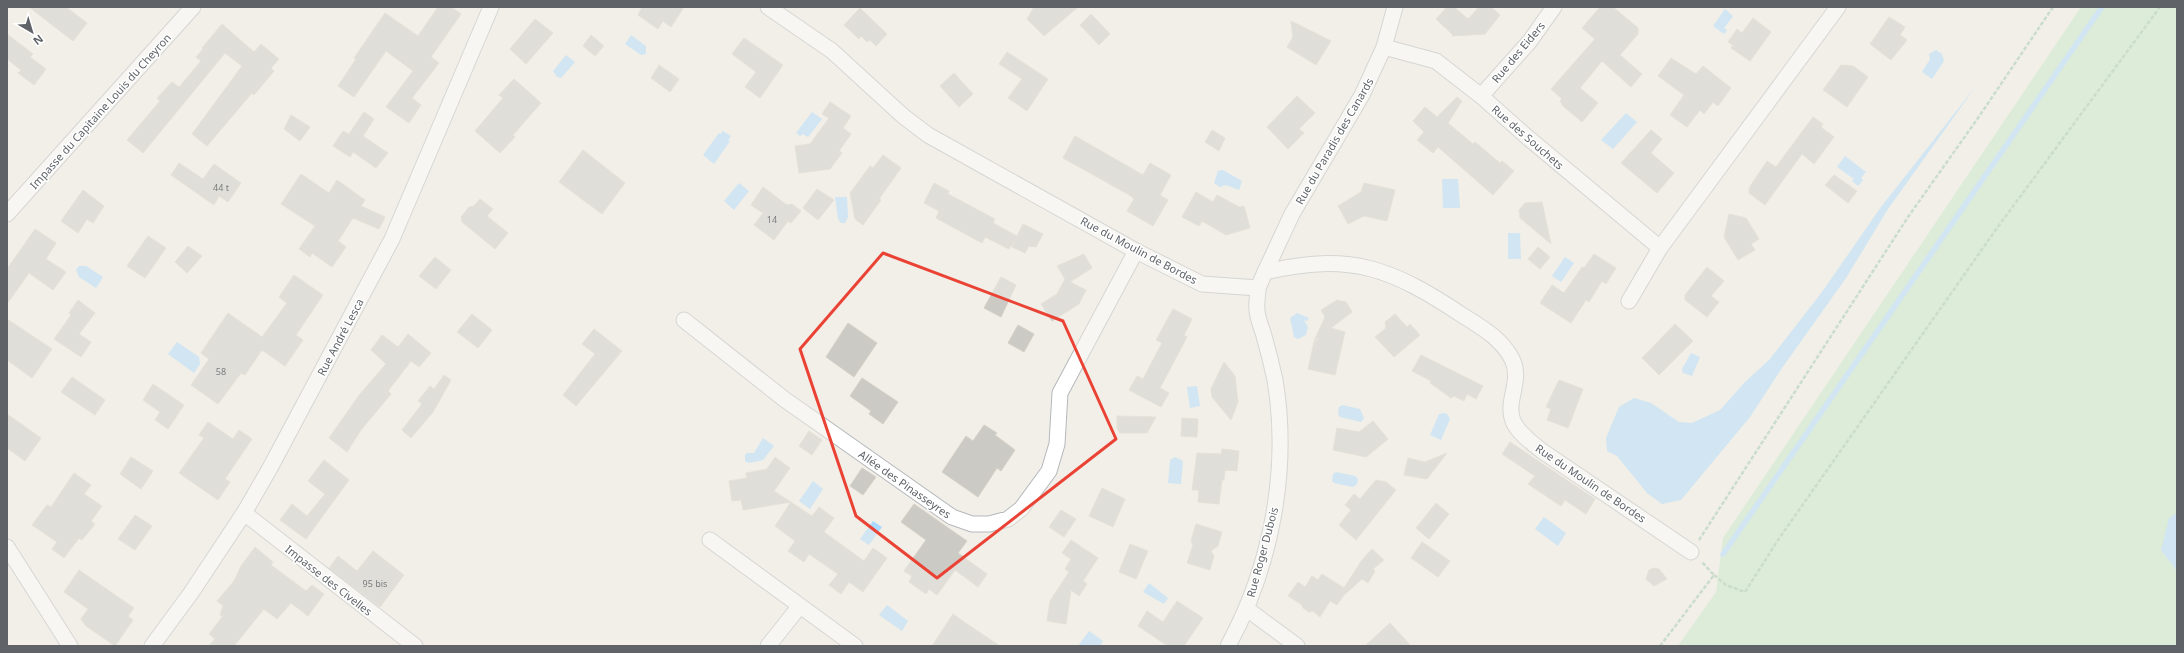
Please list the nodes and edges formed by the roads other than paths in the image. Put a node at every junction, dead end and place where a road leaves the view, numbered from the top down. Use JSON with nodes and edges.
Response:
{"nodes":[{"id":1,"x":193,"y":7,"type":"edge"},
{"id":2,"x":491,"y":7,"type":"edge"},
{"id":3,"x":768,"y":7,"type":"edge"},
{"id":4,"x":1395,"y":7,"type":"edge"},
{"id":5,"x":1554,"y":7,"type":"edge"},
{"id":6,"x":1838,"y":7,"type":"edge"},
{"id":7,"x":1384,"y":47,"type":"junction"},
{"id":8,"x":1481,"y":96,"type":"junction"},
{"id":9,"x":7,"y":214,"type":"edge"},
{"id":10,"x":1660,"y":248,"type":"junction"},
{"id":11,"x":1136,"y":251,"type":"junction"},
{"id":12,"x":1265,"y":272,"type":"junction"},
{"id":13,"x":1258,"y":288,"type":"junction"},
{"id":14,"x":1629,"y":301,"type":"dead end"},
{"id":15,"x":684,"y":320,"type":"dead end"},
{"id":16,"x":244,"y":513,"type":"junction"},
{"id":17,"x":710,"y":540,"type":"dead end"},
{"id":18,"x":7,"y":547,"type":"edge"},
{"id":19,"x":1692,"y":552,"type":"road end"},
{"id":20,"x":799,"y":607,"type":"junction"},
{"id":21,"x":1247,"y":609,"type":"junction"},
{"id":22,"x":70,"y":646,"type":"edge"},
{"id":23,"x":152,"y":646,"type":"edge"},
{"id":24,"x":414,"y":646,"type":"edge"},
{"id":25,"x":768,"y":646,"type":"edge"},
{"id":26,"x":855,"y":646,"type":"edge"},
{"id":27,"x":1228,"y":646,"type":"edge"},
{"id":28,"x":1297,"y":646,"type":"edge"}],
"edges":[{"from":1,"to":9,"type":"street","name":"Impasse du Capitaine Louis du Cheyron"},
{"from":2,"to":16,"type":"street","name":"Rue André Lesca"},
{"from":3,"to":11,"type":"street","name":"Rue du Moulin de Bordes"},
{"from":4,"to":7,"type":"street","name":"Rue du Paradis des Canards"},
{"from":5,"to":8,"type":"street","name":"Rue des Eiders"},
{"from":6,"to":10,"type":"street"},
{"from":7,"to":8,"type":"street","name":"Rue des Souchets"},
{"from":7,"to":12,"type":"street","name":"Rue du Paradis des Canards"},
{"from":8,"to":10,"type":"street","name":"Rue des Souchets"},
{"from":10,"to":14,"type":"street"},
{"from":11,"to":13,"type":"street","name":"Rue du Moulin de Bordes"},
{"from":11,"to":15,"type":"street","name":"Allée des Pinasseyres"},
{"from":12,"to":13,"type":"street"},
{"from":12,"to":19,"type":"street","name":"Rue du Moulin de Bordes"},
{"from":13,"to":21,"type":"street","name":"Rue Roger Dubois"},
{"from":16,"to":23,"type":"street","name":"Rue André Lesca"},
{"from":16,"to":24,"type":"street","name":"Impasse des Civelles"},
{"from":17,"to":20,"type":"street"},
{"from":18,"to":22,"type":"street"},
{"from":20,"to":25,"type":"street"},
{"from":20,"to":26,"type":"street"},
{"from":21,"to":27,"type":"street","name":"Rue Roger Dubois"},
{"from":21,"to":28,"type":"street"}]}
